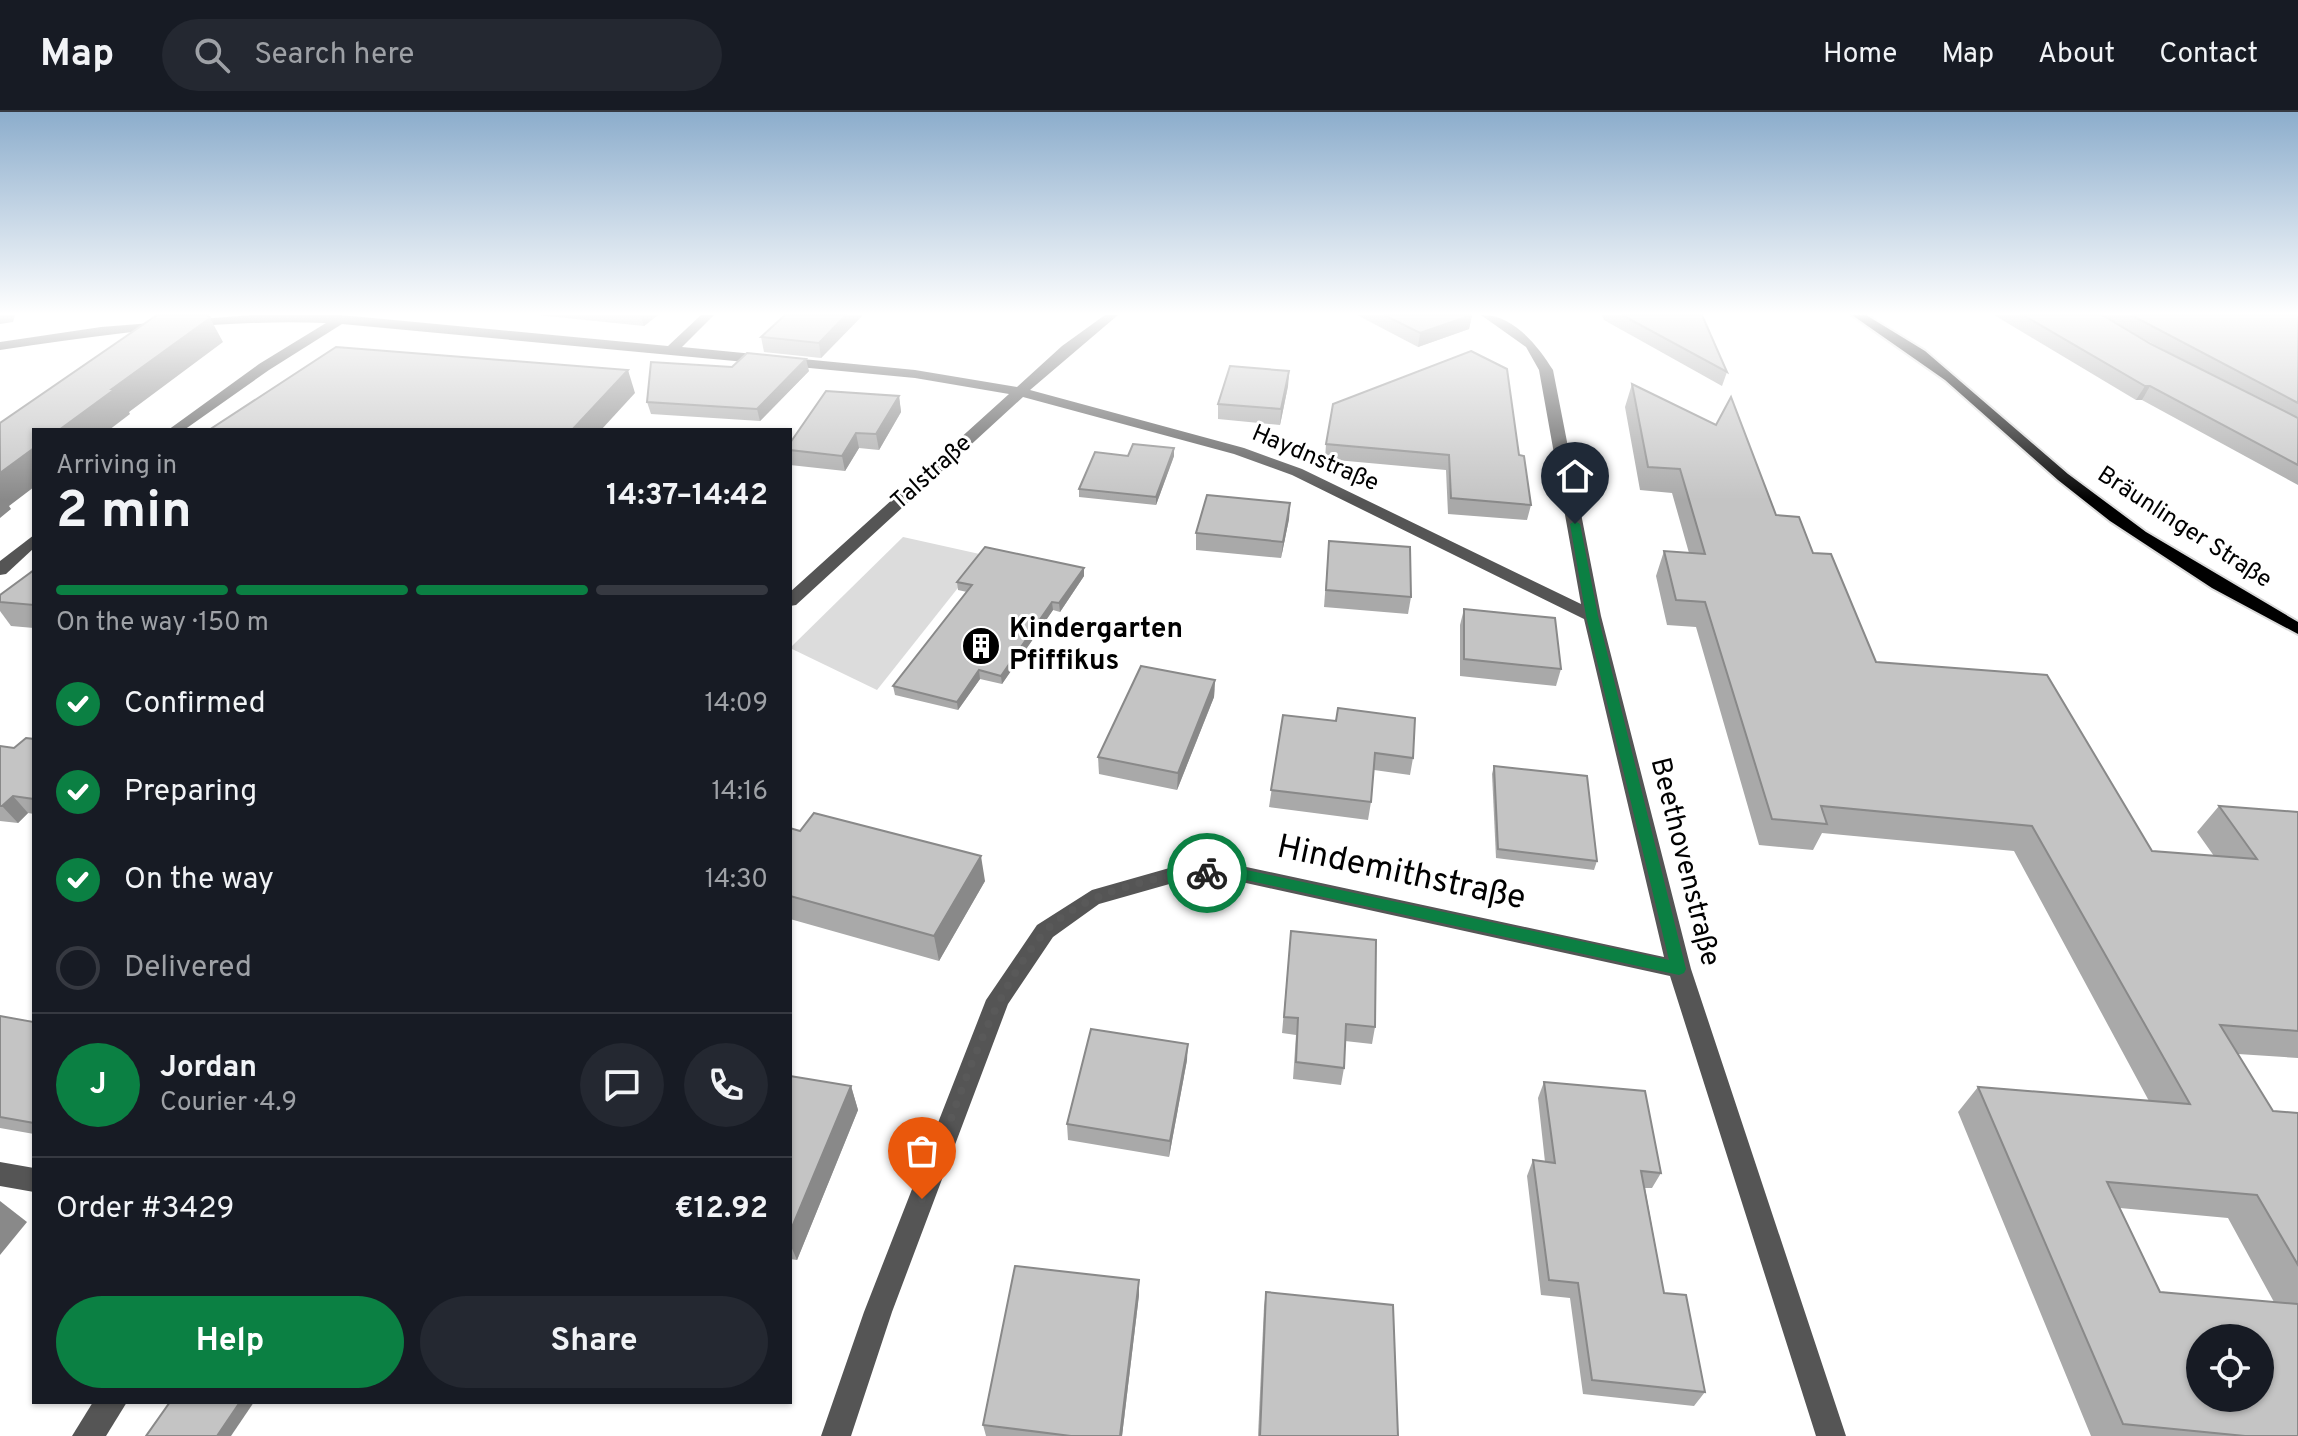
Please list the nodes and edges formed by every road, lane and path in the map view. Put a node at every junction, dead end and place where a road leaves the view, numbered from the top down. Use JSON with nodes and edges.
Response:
{"nodes":[{"id":1,"x":250,"y":377,"type":"edge"},
{"id":2,"x":931,"y":377,"type":"edge"},
{"id":3,"x":1037,"y":377,"type":"edge"},
{"id":4,"x":1547,"y":377,"type":"edge"},
{"id":5,"x":1947,"y":377,"type":"edge"},
{"id":6,"x":1021,"y":392,"type":"junction"},
{"id":7,"x":178,"y":428,"type":"edge"},
{"id":8,"x":32,"y":542,"type":"edge"},
{"id":9,"x":0,"y":570,"type":"edge"},
{"id":10,"x":792,"y":599,"type":"edge"},
{"id":11,"x":1592,"y":616,"type":"junction"},
{"id":12,"x":2298,"y":629,"type":"edge"},
{"id":13,"x":1679,"y":969,"type":"junction"},
{"id":14,"x":0,"y":1174,"type":"edge"},
{"id":15,"x":32,"y":1180,"type":"edge"},
{"id":16,"x":111,"y":1404,"type":"edge"},
{"id":17,"x":87,"y":1436,"type":"edge"},
{"id":18,"x":836,"y":1436,"type":"edge"},
{"id":19,"x":1831,"y":1436,"type":"edge"}],
"edges":[{"from":1,"to":7,"type":"street"},
{"from":2,"to":6,"type":"street","name":"Haydnstraße"},
{"from":3,"to":6,"type":"street","name":"Talstraße"},
{"from":4,"to":11,"type":"street","name":"Beethovenstraße"},
{"from":5,"to":12,"type":"main road","name":"Bräunlinger Straße"},
{"from":6,"to":10,"type":"street","name":"Talstraße"},
{"from":6,"to":11,"type":"street","name":"Haydnstraße"},
{"from":8,"to":9,"type":"street"},
{"from":11,"to":13,"type":"street","name":"Beethovenstraße"},
{"from":13,"to":18,"type":"street","name":"Hindemithstraße"},
{"from":13,"to":19,"type":"street","name":"Beethovenstraße"},
{"from":14,"to":15,"type":"street"},
{"from":16,"to":17,"type":"street"}]}
